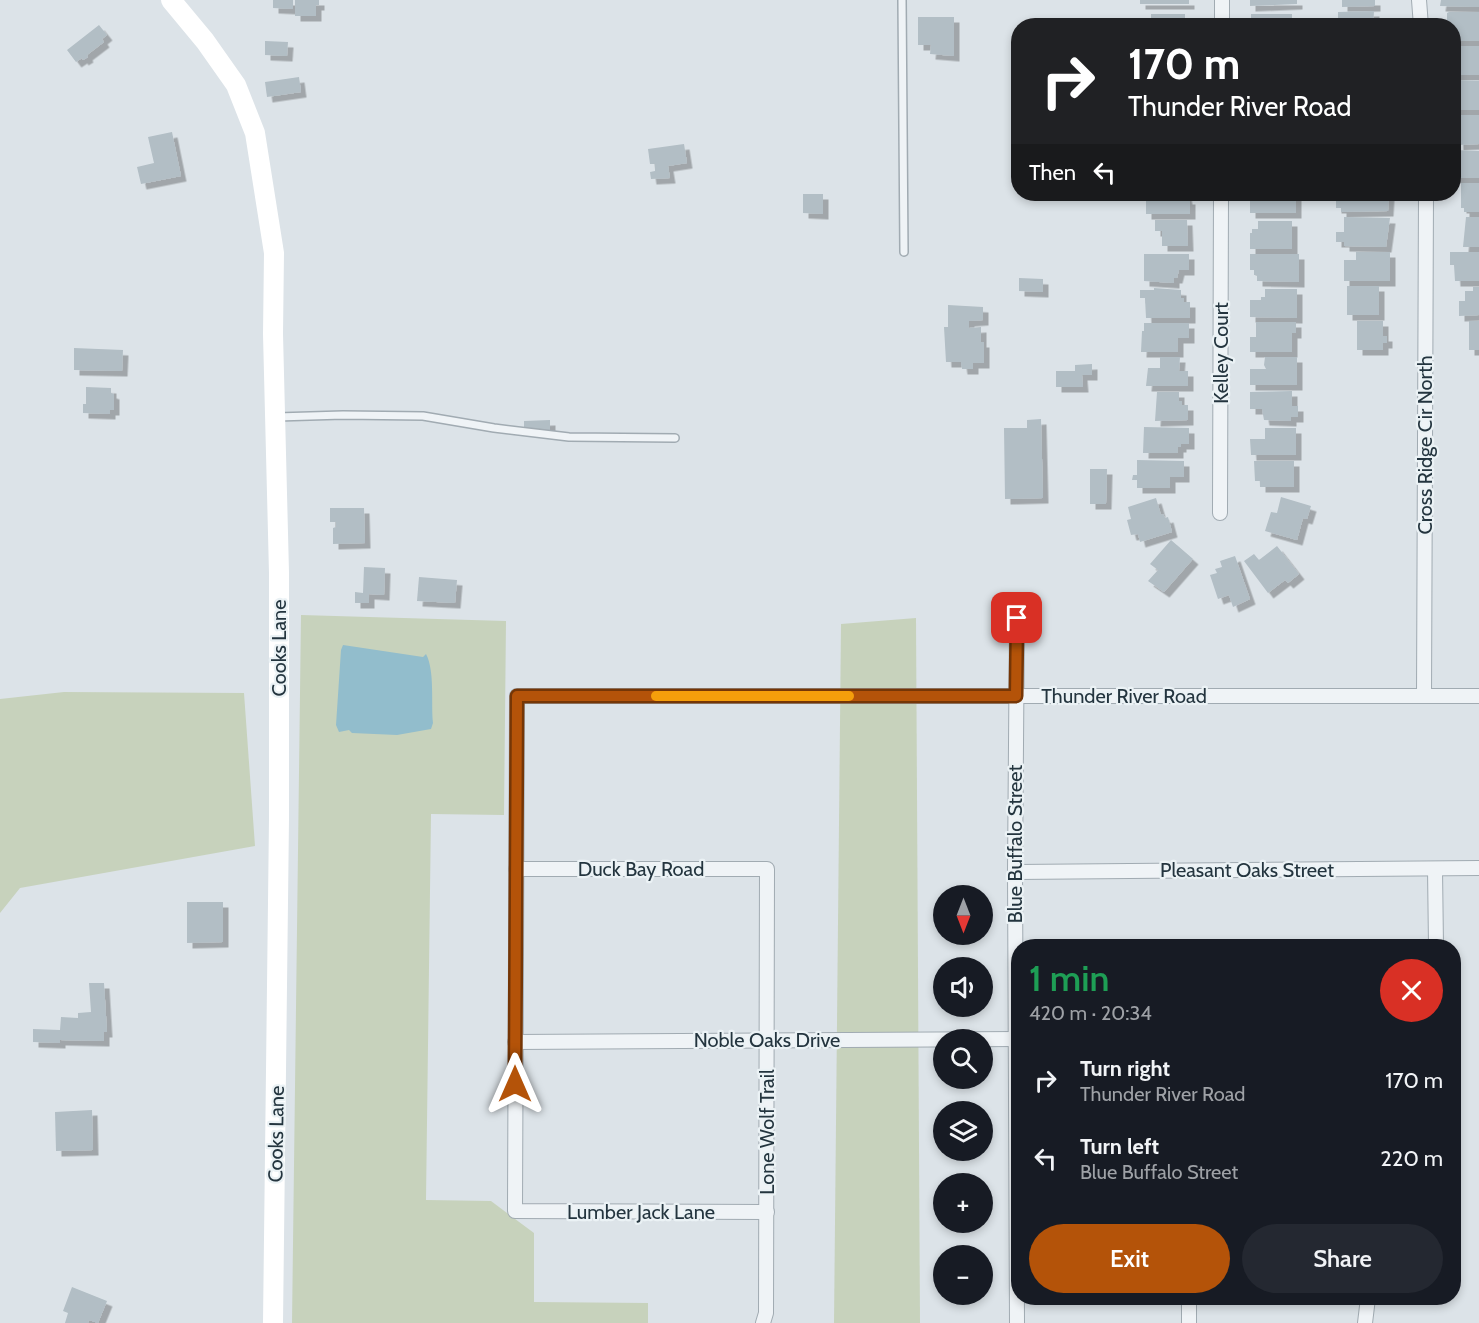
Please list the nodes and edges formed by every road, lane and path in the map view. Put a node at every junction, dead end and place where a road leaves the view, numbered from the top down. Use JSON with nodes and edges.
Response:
{"nodes":[{"id":1,"x":171,"y":0,"type":"edge"},
{"id":2,"x":902,"y":0,"type":"edge"},
{"id":3,"x":1222,"y":0,"type":"edge"},
{"id":4,"x":1419,"y":0,"type":"edge"},
{"id":5,"x":1222,"y":18,"type":"edge"},
{"id":6,"x":1420,"y":18,"type":"edge"},
{"id":7,"x":1221,"y":201,"type":"edge"},
{"id":8,"x":1426,"y":201,"type":"edge"},
{"id":9,"x":904,"y":252,"type":"dead end"},
{"id":10,"x":275,"y":417,"type":"junction"},
{"id":11,"x":675,"y":438,"type":"dead end"},
{"id":12,"x":1220,"y":513,"type":"dead end"},
{"id":13,"x":1017,"y":618,"type":"dead end"},
{"id":14,"x":1016,"y":696,"type":"junction"},
{"id":15,"x":1424,"y":696,"type":"junction"},
{"id":16,"x":1479,"y":696,"type":"edge"},
{"id":17,"x":1479,"y":868,"type":"edge"},
{"id":18,"x":516,"y":869,"type":"junction"},
{"id":19,"x":767,"y":869,"type":"joint"},
{"id":20,"x":1435,"y":869,"type":"junction"},
{"id":21,"x":1015,"y":872,"type":"junction"},
{"id":22,"x":1016,"y":939,"type":"edge"},
{"id":23,"x":1436,"y":939,"type":"edge"},
{"id":24,"x":1011,"y":1039,"type":"edge"},
{"id":25,"x":766,"y":1040,"type":"junction"},
{"id":26,"x":515,"y":1042,"type":"junction"},
{"id":27,"x":767,"y":1212,"type":"junction"},
{"id":28,"x":1017,"y":1305,"type":"edge"},
{"id":29,"x":1189,"y":1305,"type":"edge"},
{"id":30,"x":1367,"y":1305,"type":"edge"},
{"id":31,"x":273,"y":1323,"type":"edge"},
{"id":32,"x":763,"y":1323,"type":"edge"},
{"id":33,"x":1017,"y":1323,"type":"edge"},
{"id":34,"x":1189,"y":1323,"type":"edge"},
{"id":35,"x":1365,"y":1323,"type":"edge"}],
"edges":[{"from":1,"to":10,"type":"street","name":"Cooks Lane"},
{"from":2,"to":9,"type":"lane"},
{"from":3,"to":5,"type":"street"},
{"from":4,"to":6,"type":"street"},
{"from":7,"to":12,"type":"street","name":"Kelley Court"},
{"from":8,"to":15,"type":"street","name":"Cross Ridge Cir North"},
{"from":10,"to":11,"type":"lane"},
{"from":10,"to":31,"type":"street","name":"Cooks Lane"},
{"from":13,"to":14,"type":"street","name":"Blue Buffalo Street"},
{"from":14,"to":15,"type":"street","name":"Thunder River Road"},
{"from":14,"to":18,"type":"street","name":"Thunder River Road"},
{"from":14,"to":21,"type":"street","name":"Blue Buffalo Street"},
{"from":15,"to":16,"type":"street","name":"Thunder River Road"},
{"from":17,"to":20,"type":"street","name":"Pleasant Oaks Street"},
{"from":18,"to":19,"type":"street","name":"Duck Bay Road"},
{"from":18,"to":26,"type":"street"},
{"from":19,"to":25,"type":"street","name":"Lone Wolf Trail"},
{"from":20,"to":21,"type":"street","name":"Pleasant Oaks Street"},
{"from":20,"to":23,"type":"street"},
{"from":21,"to":22,"type":"street","name":"Blue Buffalo Street"},
{"from":24,"to":25,"type":"street","name":"Noble Oaks Drive"},
{"from":25,"to":26,"type":"street","name":"Noble Oaks Drive"},
{"from":25,"to":27,"type":"street","name":"Lone Wolf Trail"},
{"from":26,"to":27,"type":"street","name":"Lumber Jack Lane"},
{"from":27,"to":32,"type":"street","name":"Lone Wolf Trail"},
{"from":28,"to":33,"type":"street","name":"Blue Buffalo Street"},
{"from":29,"to":34,"type":"street"},
{"from":30,"to":35,"type":"street"}]}
